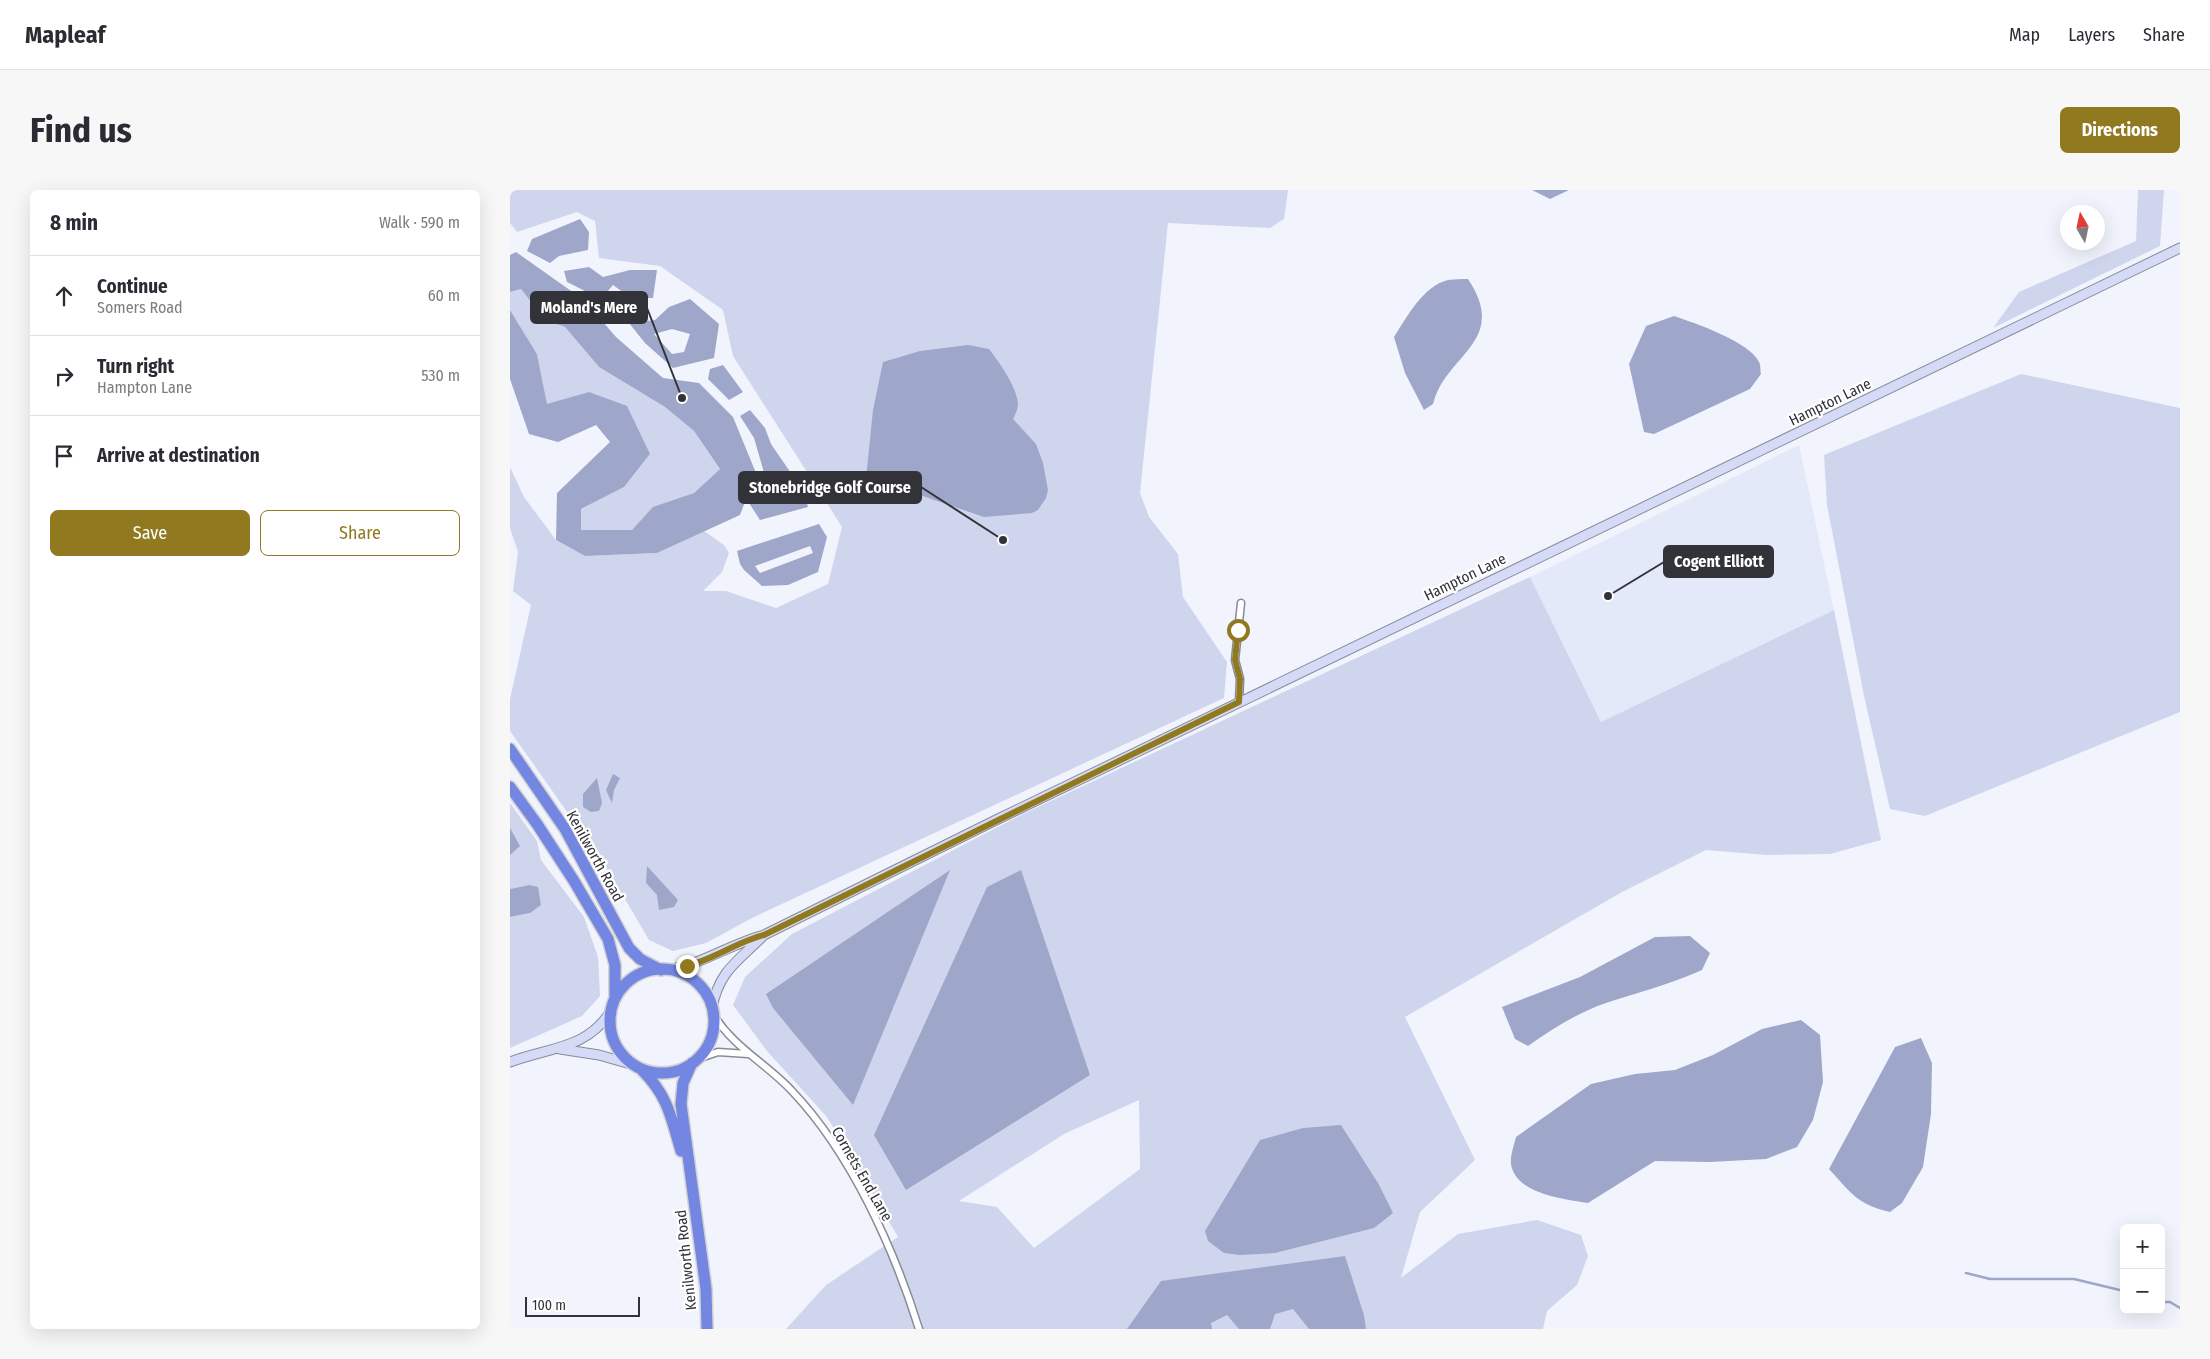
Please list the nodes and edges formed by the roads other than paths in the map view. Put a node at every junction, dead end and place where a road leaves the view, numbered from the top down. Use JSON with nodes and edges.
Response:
{"nodes":[{"id":1,"x":2180,"y":248,"type":"edge"},
{"id":2,"x":1240,"y":603,"type":"dead end"},
{"id":3,"x":1239,"y":702,"type":"junction"},
{"id":4,"x":510,"y":749,"type":"edge"},
{"id":5,"x":510,"y":787,"type":"edge"},
{"id":6,"x":764,"y":935,"type":"junction"},
{"id":7,"x":665,"y":970,"type":"junction"},
{"id":8,"x":615,"y":998,"type":"junction"},
{"id":9,"x":611,"y":1011,"type":"junction"},
{"id":10,"x":712,"y":1011,"type":"junction"},
{"id":11,"x":560,"y":1049,"type":"junction"},
{"id":12,"x":750,"y":1054,"type":"junction"},
{"id":13,"x":510,"y":1062,"type":"edge"},
{"id":14,"x":693,"y":1062,"type":"junction"},
{"id":15,"x":637,"y":1067,"type":"junction"},
{"id":16,"x":693,"y":1188,"type":"junction"},
{"id":17,"x":707,"y":1329,"type":"edge"},
{"id":18,"x":919,"y":1329,"type":"edge"}],
"edges":[{"from":1,"to":3,"type":"main road","name":"Hampton Lane"},
{"from":2,"to":3,"type":"street"},
{"from":3,"to":6,"type":"main road","name":"Hampton Lane"},
{"from":4,"to":7,"type":"highway","name":"Kenilworth Road"},
{"from":5,"to":8,"type":"highway","name":"Kenilworth Road"},
{"from":6,"to":7,"type":"main road","name":"Hampton Lane"},
{"from":6,"to":10,"type":"main road","name":"Hampton Lane"},
{"from":7,"to":8,"type":"highway"},
{"from":7,"to":10,"type":"highway"},
{"from":8,"to":9,"type":"highway"},
{"from":9,"to":11,"type":"main road"},
{"from":9,"to":15,"type":"highway"},
{"from":10,"to":12,"type":"street","name":"Cornets End Lane"},
{"from":10,"to":14,"type":"highway"},
{"from":11,"to":13,"type":"main road"},
{"from":11,"to":15,"type":"main road"},
{"from":12,"to":14,"type":"street"},
{"from":12,"to":18,"type":"street","name":"Cornets End Lane"},
{"from":14,"to":15,"type":"highway"},
{"from":14,"to":16,"type":"highway","name":"Kenilworth Road"},
{"from":15,"to":16,"type":"highway","name":"Kenilworth Road"},
{"from":16,"to":17,"type":"highway","name":"Kenilworth Road"}]}
